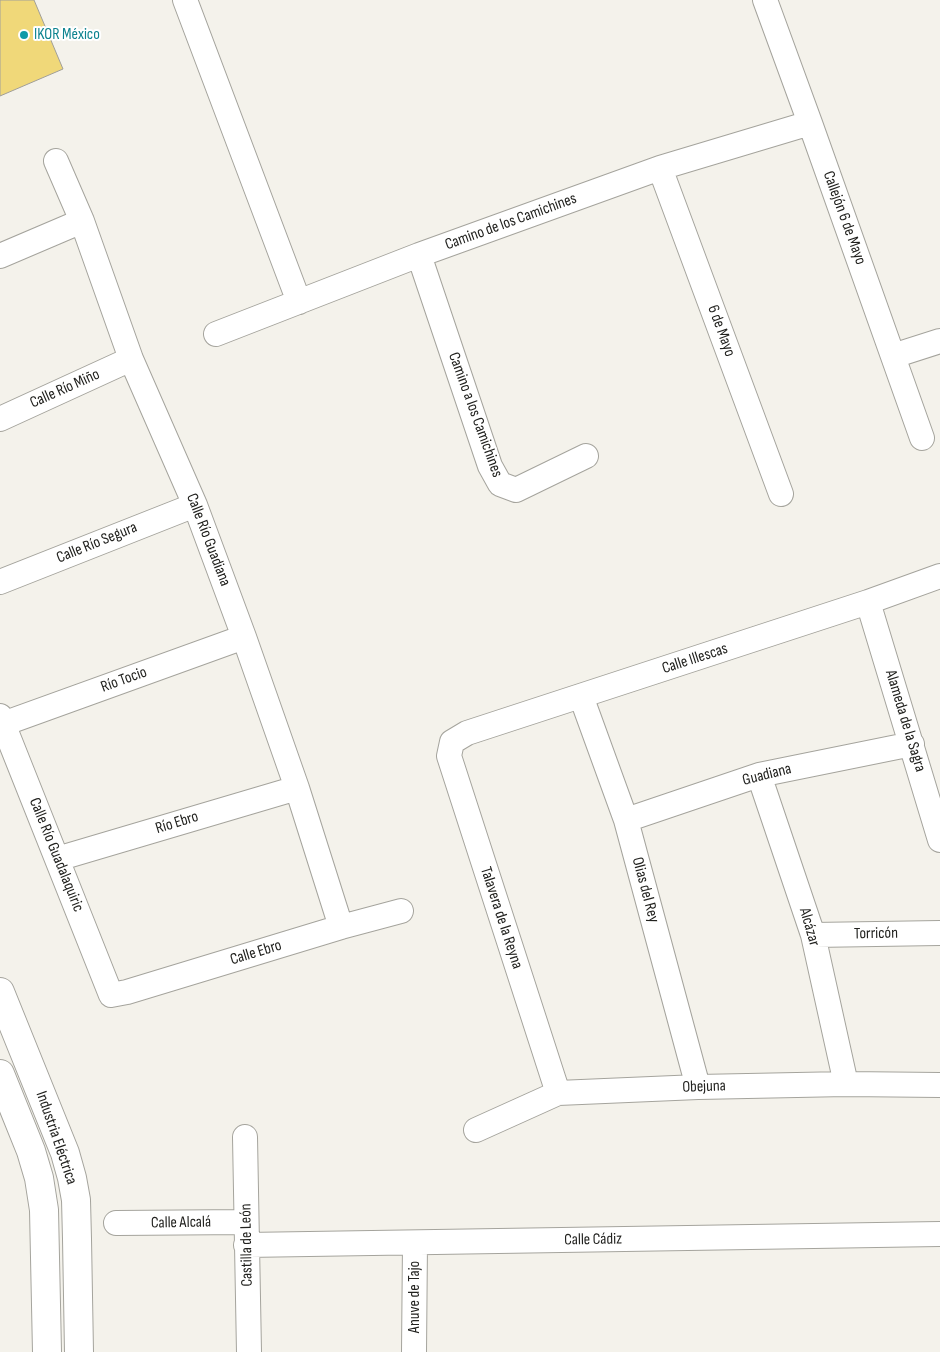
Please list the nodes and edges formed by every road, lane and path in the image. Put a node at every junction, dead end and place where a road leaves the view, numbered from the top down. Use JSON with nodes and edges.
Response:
{"nodes":[{"id":1,"x":185,"y":0,"type":"edge"},
{"id":2,"x":765,"y":0,"type":"edge"},
{"id":3,"x":810,"y":123,"type":"junction"},
{"id":4,"x":56,"y":161,"type":"dead end"},
{"id":5,"x":660,"y":168,"type":"junction"},
{"id":6,"x":82,"y":221,"type":"junction"},
{"id":7,"x":419,"y":255,"type":"junction"},
{"id":8,"x":0,"y":256,"type":"edge"},
{"id":9,"x":299,"y":302,"type":"junction"},
{"id":10,"x":216,"y":334,"type":"dead end"},
{"id":11,"x":940,"y":341,"type":"edge"},
{"id":12,"x":893,"y":356,"type":"junction"},
{"id":13,"x":131,"y":359,"type":"junction"},
{"id":14,"x":0,"y":419,"type":"edge"},
{"id":15,"x":922,"y":438,"type":"dead end"},
{"id":16,"x":586,"y":456,"type":"dead end"},
{"id":17,"x":781,"y":494,"type":"dead end"},
{"id":18,"x":195,"y":505,"type":"junction"},
{"id":19,"x":940,"y":576,"type":"edge"},
{"id":20,"x":0,"y":582,"type":"edge"},
{"id":21,"x":868,"y":602,"type":"junction"},
{"id":22,"x":244,"y":637,"type":"junction"},
{"id":23,"x":580,"y":696,"type":"junction"},
{"id":24,"x":2,"y":720,"type":"edge"},
{"id":25,"x":452,"y":742,"type":"joint"},
{"id":26,"x":912,"y":744,"type":"junction"},
{"id":27,"x":759,"y":775,"type":"junction"},
{"id":28,"x":932,"y":781,"type":"edge"},
{"id":29,"x":298,"y":788,"type":"junction"},
{"id":30,"x":626,"y":820,"type":"junction"},
{"id":31,"x":940,"y":840,"type":"edge"},
{"id":32,"x":57,"y":859,"type":"junction"},
{"id":33,"x":401,"y":911,"type":"dead end"},
{"id":34,"x":340,"y":927,"type":"junction"},
{"id":35,"x":940,"y":933,"type":"edge"},
{"id":36,"x":813,"y":935,"type":"junction"},
{"id":37,"x":0,"y":992,"type":"edge"},
{"id":38,"x":112,"y":995,"type":"joint"},
{"id":39,"x":0,"y":1074,"type":"edge"},
{"id":40,"x":846,"y":1084,"type":"junction"},
{"id":41,"x":940,"y":1085,"type":"edge"},
{"id":42,"x":698,"y":1087,"type":"junction"},
{"id":43,"x":558,"y":1093,"type":"junction"},
{"id":44,"x":476,"y":1130,"type":"dead end"},
{"id":45,"x":245,"y":1137,"type":"dead end"},
{"id":46,"x":116,"y":1223,"type":"dead end"},
{"id":47,"x":246,"y":1234,"type":"junction"},
{"id":48,"x":940,"y":1234,"type":"edge"},
{"id":49,"x":415,"y":1243,"type":"junction"},
{"id":50,"x":47,"y":1352,"type":"edge"},
{"id":51,"x":79,"y":1352,"type":"edge"},
{"id":52,"x":249,"y":1352,"type":"edge"},
{"id":53,"x":414,"y":1352,"type":"edge"}],
"edges":[{"from":1,"to":9,"type":"street"},
{"from":2,"to":3,"type":"street","name":"Callejón 6 de Mayo"},
{"from":3,"to":5,"type":"street","name":"Camino de los Camichines"},
{"from":3,"to":12,"type":"street","name":"Callejón 6 de Mayo"},
{"from":4,"to":6,"type":"street","name":"Calle Río Guadiana"},
{"from":5,"to":7,"type":"street","name":"Camino de los Camichines"},
{"from":5,"to":17,"type":"street","name":"6 de Mayo"},
{"from":6,"to":8,"type":"street"},
{"from":6,"to":13,"type":"street","name":"Calle Río Guadiana"},
{"from":7,"to":9,"type":"street","name":"Camino de los Camichines"},
{"from":7,"to":16,"type":"street","name":"Camino a los Camichines"},
{"from":9,"to":10,"type":"street","name":"Camino de los Camichines"},
{"from":11,"to":12,"type":"street"},
{"from":12,"to":15,"type":"street","name":"Callejón 6 de Mayo"},
{"from":13,"to":14,"type":"street","name":"Calle Río Miño"},
{"from":13,"to":18,"type":"street","name":"Calle Río Guadiana"},
{"from":18,"to":20,"type":"street","name":"Calle Río Segura"},
{"from":18,"to":22,"type":"street","name":"Calle Río Guadiana"},
{"from":19,"to":21,"type":"street","name":"Calle Illescas"},
{"from":21,"to":23,"type":"street","name":"Calle Illescas"},
{"from":21,"to":26,"type":"street","name":"Alameda de la Sagra"},
{"from":22,"to":24,"type":"street","name":"Río Tocio"},
{"from":22,"to":29,"type":"street","name":"Calle Río Guadiana"},
{"from":23,"to":25,"type":"street","name":"Calle Illescas"},
{"from":23,"to":30,"type":"street","name":"Olias del Rey"},
{"from":24,"to":32,"type":"street","name":"Calle Río Guadalaquiric"},
{"from":25,"to":43,"type":"street","name":"Talavera de la Reyna"},
{"from":26,"to":27,"type":"street","name":"Guadiana"},
{"from":26,"to":28,"type":"street","name":"Alameda de la Sagra"},
{"from":27,"to":30,"type":"street","name":"Guadiana"},
{"from":27,"to":36,"type":"street","name":"Alcázar"},
{"from":28,"to":31,"type":"street","name":"Alameda de la Sagra"},
{"from":29,"to":32,"type":"street","name":"Río Ebro"},
{"from":29,"to":34,"type":"street","name":"Calle Río Guadiana"},
{"from":30,"to":42,"type":"street","name":"Olias del Rey"},
{"from":32,"to":38,"type":"street","name":"Calle Río Guadalaquiric"},
{"from":33,"to":34,"type":"street","name":"Calle Ebro"},
{"from":34,"to":38,"type":"street","name":"Calle Ebro"},
{"from":35,"to":36,"type":"street","name":"Torricón"},
{"from":36,"to":40,"type":"street","name":"Alcázar"},
{"from":37,"to":51,"type":"street","name":"Industria Eléctrica"},
{"from":39,"to":50,"type":"street","name":"Industria Eléctrica"},
{"from":40,"to":41,"type":"street","name":"Obejuna"},
{"from":40,"to":42,"type":"street","name":"Obejuna"},
{"from":42,"to":43,"type":"street","name":"Obejuna"},
{"from":43,"to":44,"type":"street","name":"Obejuna"},
{"from":45,"to":47,"type":"street","name":"Castilla de León"},
{"from":46,"to":47,"type":"street","name":"Calle Alcalá"},
{"from":47,"to":49,"type":"street","name":"Calle Cádiz"},
{"from":47,"to":52,"type":"street","name":"Castilla de León"},
{"from":48,"to":49,"type":"street","name":"Calle Cádiz"},
{"from":49,"to":53,"type":"street","name":"Anuve de Tajo"}]}
